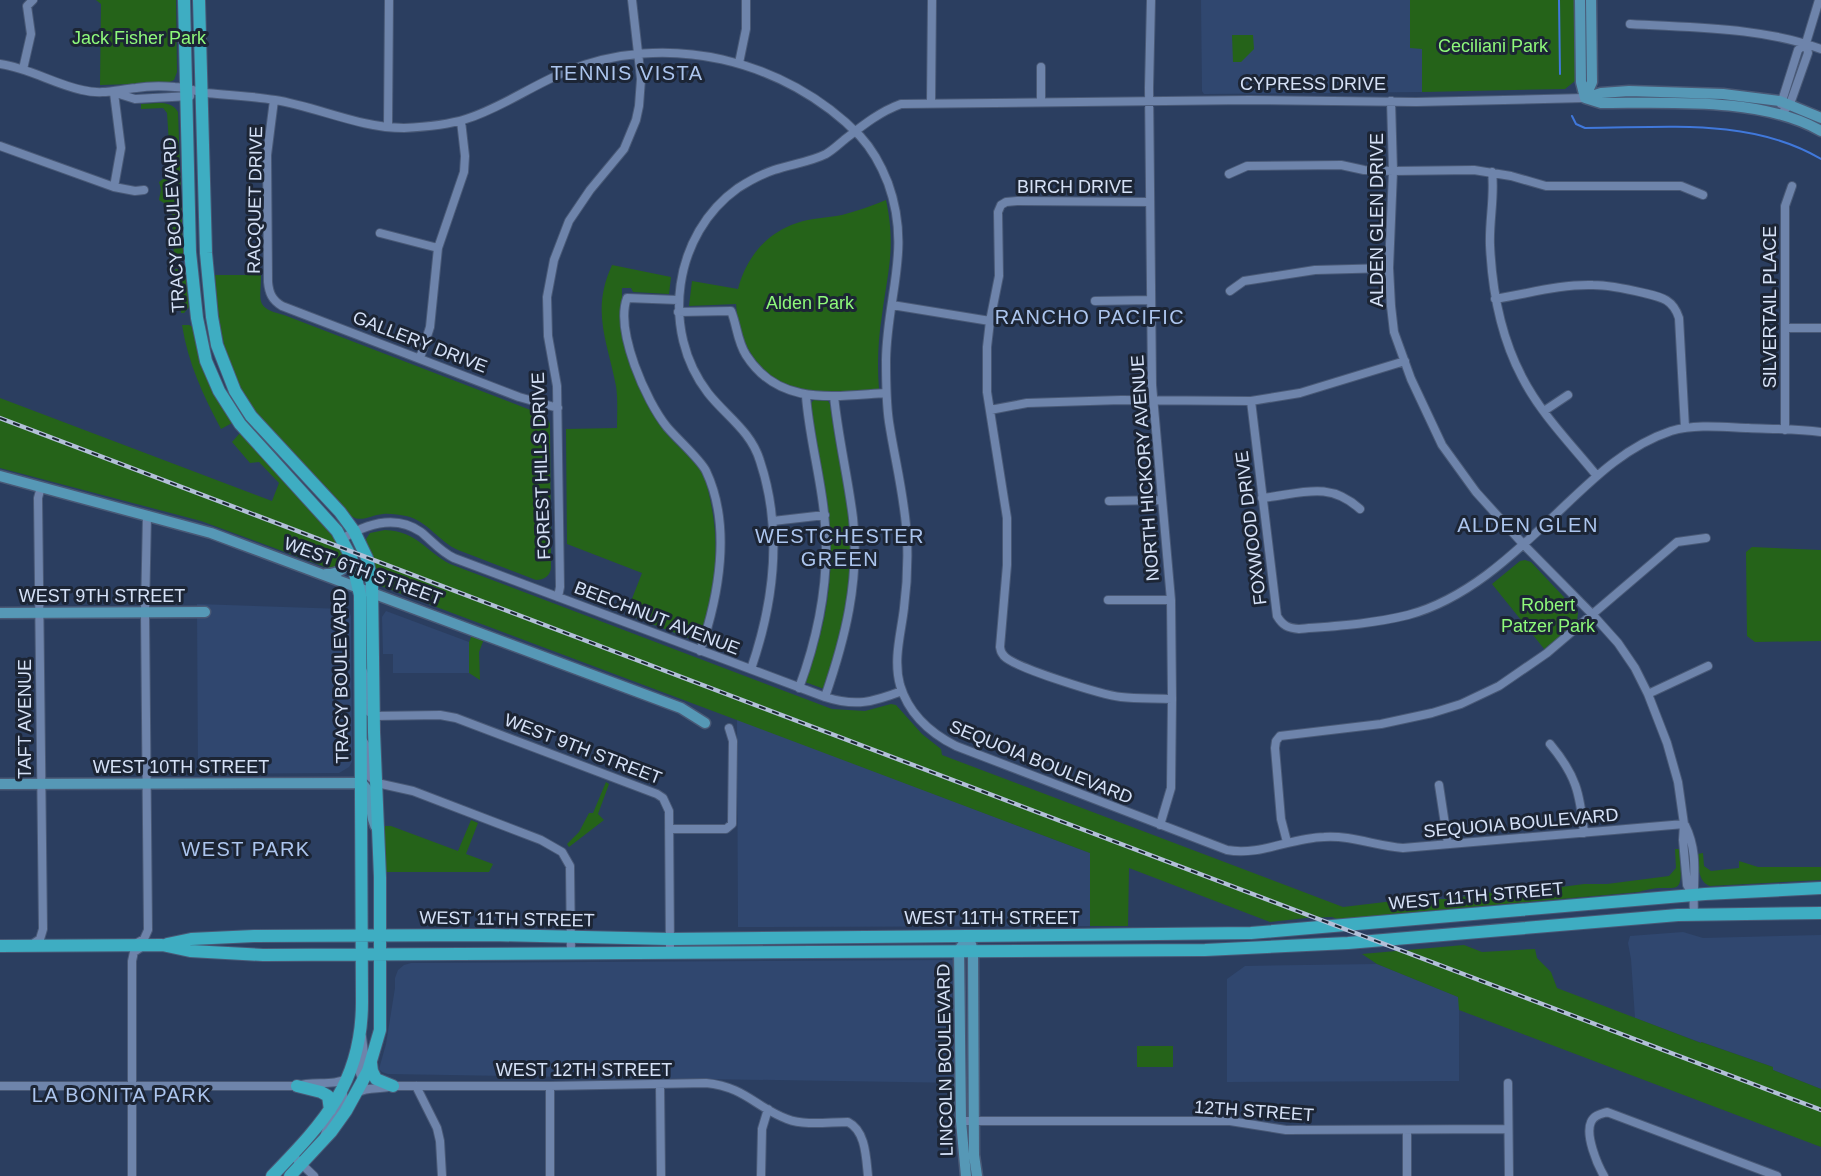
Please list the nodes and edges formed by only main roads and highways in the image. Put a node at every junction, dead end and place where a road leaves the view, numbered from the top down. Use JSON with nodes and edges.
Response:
{"nodes":[{"id":1,"x":184,"y":0,"type":"edge"},
{"id":2,"x":199,"y":0,"type":"edge"},
{"id":3,"x":1821,"y":888,"type":"edge"},
{"id":4,"x":1821,"y":913,"type":"edge"},
{"id":5,"x":362,"y":936,"type":"junction"},
{"id":6,"x":381,"y":936,"type":"junction"},
{"id":7,"x":162,"y":945,"type":"junction"},
{"id":8,"x":0,"y":946,"type":"edge"},
{"id":9,"x":362,"y":955,"type":"junction"},
{"id":10,"x":381,"y":955,"type":"junction"},
{"id":11,"x":371,"y":1063,"type":"junction"},
{"id":12,"x":297,"y":1086,"type":"road end"},
{"id":13,"x":393,"y":1086,"type":"road end"},
{"id":14,"x":330,"y":1110,"type":"junction"},
{"id":15,"x":272,"y":1176,"type":"edge"},
{"id":16,"x":290,"y":1176,"type":"edge"}],
"edges":[{"from":1,"to":5,"type":"main road","name":"TRACY BOULEVARD"},
{"from":2,"to":6,"type":"main road","name":"TRACY BOULEVARD"},
{"from":3,"to":6,"type":"main road","name":"WEST 11TH STREET"},
{"from":4,"to":10,"type":"main road","name":"WEST 11TH STREET"},
{"from":5,"to":6,"type":"main road","name":"WEST 11TH STREET"},
{"from":5,"to":7,"type":"main road","name":"WEST 11TH STREET"},
{"from":5,"to":9,"type":"main road","name":"TRACY BOULEVARD"},
{"from":6,"to":10,"type":"main road","name":"TRACY BOULEVARD"},
{"from":7,"to":8,"type":"main road","name":"WEST 11TH STREET"},
{"from":7,"to":9,"type":"main road","name":"WEST 11TH STREET"},
{"from":9,"to":10,"type":"main road","name":"WEST 11TH STREET"},
{"from":9,"to":14,"type":"main road","name":"TRACY BOULEVARD"},
{"from":10,"to":11,"type":"main road","name":"TRACY BOULEVARD"},
{"from":11,"to":13,"type":"main road"},
{"from":11,"to":16,"type":"main road","name":"TRACY BOULEVARD"},
{"from":12,"to":14,"type":"main road"},
{"from":14,"to":15,"type":"main road","name":"TRACY BOULEVARD"}]}
